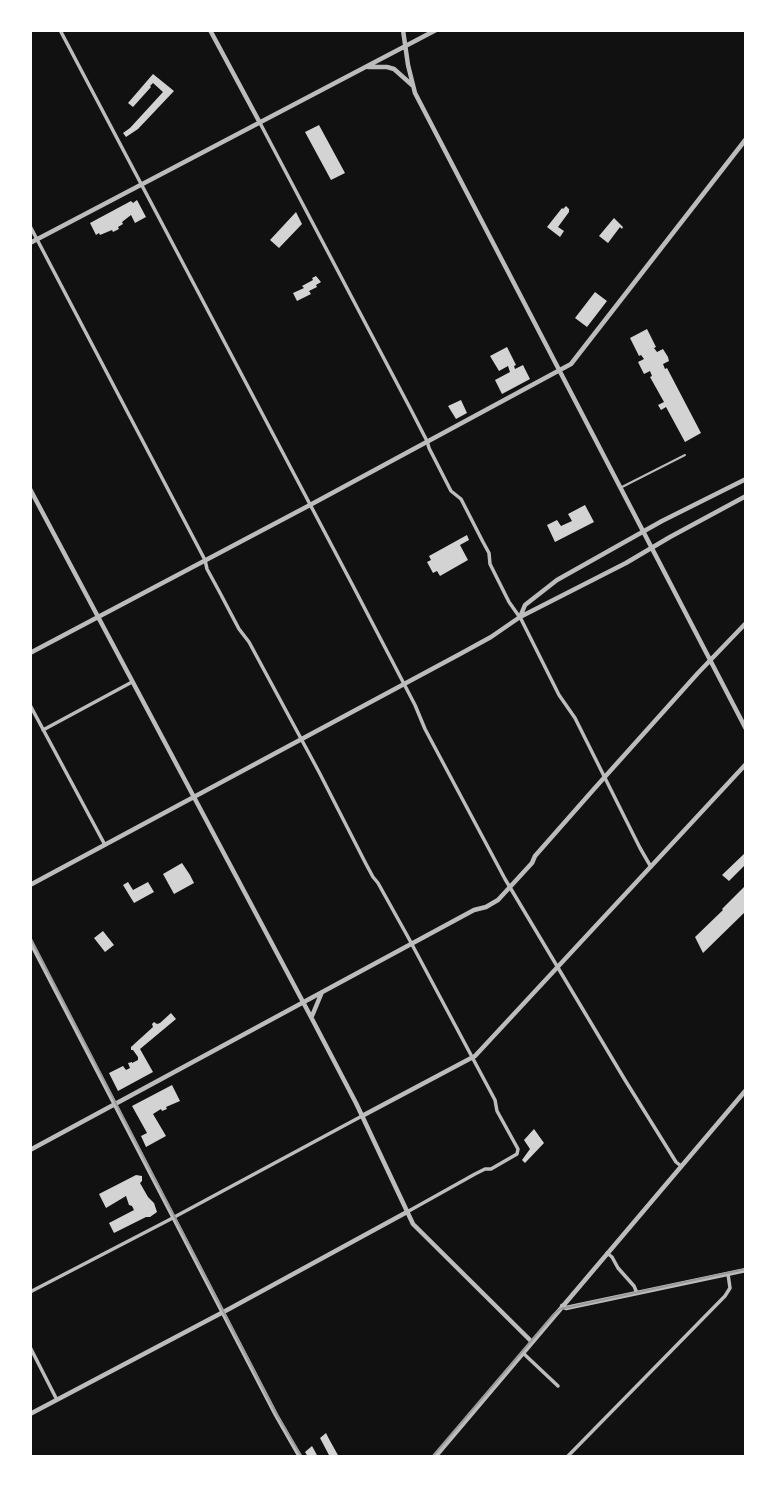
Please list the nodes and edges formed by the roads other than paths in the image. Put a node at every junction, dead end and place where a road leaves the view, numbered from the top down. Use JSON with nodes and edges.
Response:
{"nodes":[{"id":1,"x":60,"y":30,"type":"edge"},
{"id":2,"x":210,"y":30,"type":"edge"},
{"id":3,"x":403,"y":30,"type":"edge"},
{"id":4,"x":436,"y":30,"type":"edge"},
{"id":5,"x":406,"y":47,"type":"junction"},
{"id":6,"x":367,"y":67,"type":"junction"},
{"id":7,"x":412,"y":86,"type":"junction"},
{"id":8,"x":260,"y":123,"type":"junction"},
{"id":9,"x":746,"y":139,"type":"edge"},
{"id":10,"x":141,"y":185,"type":"junction"},
{"id":11,"x":30,"y":226,"type":"edge"},
{"id":12,"x":37,"y":240,"type":"junction"},
{"id":13,"x":30,"y":243,"type":"edge"},
{"id":14,"x":560,"y":371,"type":"junction"},
{"id":15,"x":427,"y":442,"type":"junction"},
{"id":16,"x":685,"y":455,"type":"dead end"},
{"id":17,"x":746,"y":479,"type":"edge"},
{"id":18,"x":621,"y":488,"type":"junction"},
{"id":19,"x":30,"y":489,"type":"edge"},
{"id":20,"x":746,"y":496,"type":"edge"},
{"id":21,"x":310,"y":505,"type":"junction"},
{"id":22,"x":644,"y":531,"type":"junction"},
{"id":23,"x":653,"y":548,"type":"junction"},
{"id":24,"x":205,"y":560,"type":"junction"},
{"id":25,"x":97,"y":616,"type":"junction"},
{"id":26,"x":520,"y":617,"type":"junction"},
{"id":27,"x":746,"y":623,"type":"edge"},
{"id":28,"x":30,"y":653,"type":"edge"},
{"id":29,"x":710,"y":661,"type":"junction"},
{"id":30,"x":132,"y":682,"type":"junction"},
{"id":31,"x":404,"y":684,"type":"junction"},
{"id":32,"x":30,"y":705,"type":"edge"},
{"id":33,"x":746,"y":729,"type":"edge"},
{"id":34,"x":43,"y":730,"type":"junction"},
{"id":35,"x":301,"y":739,"type":"junction"},
{"id":36,"x":746,"y":764,"type":"edge"},
{"id":37,"x":604,"y":778,"type":"junction"},
{"id":38,"x":193,"y":797,"type":"junction"},
{"id":39,"x":105,"y":845,"type":"junction"},
{"id":40,"x":652,"y":867,"type":"junction"},
{"id":41,"x":30,"y":885,"type":"edge"},
{"id":42,"x":511,"y":887,"type":"junction"},
{"id":43,"x":30,"y":940,"type":"edge"},
{"id":44,"x":411,"y":944,"type":"junction"},
{"id":45,"x":558,"y":968,"type":"junction"},
{"id":46,"x":322,"y":992,"type":"junction"},
{"id":47,"x":304,"y":1002,"type":"junction"},
{"id":48,"x":312,"y":1017,"type":"junction"},
{"id":49,"x":472,"y":1058,"type":"junction"},
{"id":50,"x":746,"y":1090,"type":"edge"},
{"id":51,"x":115,"y":1105,"type":"junction"},
{"id":52,"x":362,"y":1116,"type":"junction"},
{"id":53,"x":30,"y":1150,"type":"edge"},
{"id":54,"x":681,"y":1167,"type":"junction"},
{"id":55,"x":407,"y":1212,"type":"junction"},
{"id":56,"x":173,"y":1217,"type":"junction"},
{"id":57,"x":607,"y":1253,"type":"junction"},
{"id":58,"x":746,"y":1270,"type":"edge"},
{"id":59,"x":728,"y":1274,"type":"junction"},
{"id":60,"x":30,"y":1292,"type":"edge"},
{"id":61,"x":637,"y":1293,"type":"junction"},
{"id":62,"x":562,"y":1306,"type":"junction"},
{"id":63,"x":223,"y":1312,"type":"junction"},
{"id":64,"x":532,"y":1342,"type":"junction"},
{"id":65,"x":30,"y":1347,"type":"edge"},
{"id":66,"x":523,"y":1353,"type":"junction"},
{"id":67,"x":558,"y":1386,"type":"dead end"},
{"id":68,"x":57,"y":1399,"type":"junction"},
{"id":69,"x":30,"y":1414,"type":"edge"},
{"id":70,"x":300,"y":1457,"type":"edge"},
{"id":71,"x":435,"y":1457,"type":"edge"},
{"id":72,"x":567,"y":1457,"type":"edge"}],
"edges":[{"from":1,"to":10,"type":"street"},
{"from":2,"to":8,"type":"street"},
{"from":3,"to":5,"type":"street"},
{"from":4,"to":5,"type":"street"},
{"from":5,"to":6,"type":"street"},
{"from":5,"to":7,"type":"street"},
{"from":6,"to":7,"type":"street"},
{"from":6,"to":8,"type":"street"},
{"from":7,"to":14,"type":"street"},
{"from":8,"to":10,"type":"street"},
{"from":8,"to":15,"type":"street"},
{"from":9,"to":14,"type":"street"},
{"from":10,"to":12,"type":"street"},
{"from":10,"to":21,"type":"street"},
{"from":11,"to":12,"type":"street"},
{"from":12,"to":13,"type":"street"},
{"from":12,"to":24,"type":"street"},
{"from":14,"to":15,"type":"street"},
{"from":14,"to":18,"type":"street"},
{"from":15,"to":21,"type":"street"},
{"from":15,"to":26,"type":"street"},
{"from":16,"to":18,"type":"lane"},
{"from":17,"to":22,"type":"street"},
{"from":18,"to":22,"type":"street"},
{"from":19,"to":25,"type":"street"},
{"from":20,"to":23,"type":"street"},
{"from":21,"to":24,"type":"street"},
{"from":21,"to":31,"type":"street"},
{"from":22,"to":23,"type":"street"},
{"from":22,"to":26,"type":"street"},
{"from":23,"to":26,"type":"street"},
{"from":23,"to":29,"type":"street"},
{"from":24,"to":25,"type":"street"},
{"from":24,"to":35,"type":"street"},
{"from":25,"to":28,"type":"street"},
{"from":25,"to":30,"type":"street"},
{"from":26,"to":31,"type":"street"},
{"from":26,"to":37,"type":"street"},
{"from":27,"to":29,"type":"street"},
{"from":29,"to":33,"type":"street"},
{"from":29,"to":37,"type":"street"},
{"from":30,"to":34,"type":"street"},
{"from":30,"to":38,"type":"street"},
{"from":31,"to":35,"type":"street"},
{"from":31,"to":42,"type":"street"},
{"from":32,"to":34,"type":"street"},
{"from":34,"to":39,"type":"street"},
{"from":35,"to":38,"type":"street"},
{"from":35,"to":44,"type":"street"},
{"from":36,"to":40,"type":"street"},
{"from":37,"to":40,"type":"street"},
{"from":37,"to":42,"type":"street"},
{"from":38,"to":39,"type":"street"},
{"from":38,"to":47,"type":"street"},
{"from":39,"to":41,"type":"street"},
{"from":40,"to":45,"type":"street"},
{"from":42,"to":44,"type":"street"},
{"from":42,"to":45,"type":"street"},
{"from":43,"to":51,"type":"street"},
{"from":44,"to":46,"type":"street"},
{"from":44,"to":49,"type":"street"},
{"from":45,"to":49,"type":"street"},
{"from":45,"to":54,"type":"street"},
{"from":46,"to":47,"type":"street"},
{"from":46,"to":48,"type":"street"},
{"from":47,"to":48,"type":"street"},
{"from":47,"to":51,"type":"street"},
{"from":48,"to":52,"type":"street"},
{"from":49,"to":52,"type":"street"},
{"from":49,"to":55,"type":"street"},
{"from":50,"to":54,"type":"street"},
{"from":51,"to":53,"type":"street"},
{"from":51,"to":56,"type":"street"},
{"from":52,"to":55,"type":"street"},
{"from":52,"to":56,"type":"street"},
{"from":54,"to":57,"type":"street"},
{"from":55,"to":63,"type":"street"},
{"from":55,"to":64,"type":"street"},
{"from":56,"to":60,"type":"street"},
{"from":56,"to":63,"type":"street"},
{"from":57,"to":61,"type":"street"},
{"from":57,"to":62,"type":"street"},
{"from":58,"to":59,"type":"street"},
{"from":59,"to":61,"type":"street"},
{"from":59,"to":72,"type":"street"},
{"from":61,"to":62,"type":"street"},
{"from":62,"to":64,"type":"street"},
{"from":63,"to":68,"type":"street"},
{"from":63,"to":70,"type":"street"},
{"from":64,"to":66,"type":"street"},
{"from":65,"to":68,"type":"street"},
{"from":66,"to":67,"type":"street"},
{"from":66,"to":71,"type":"street"},
{"from":68,"to":69,"type":"street"}]}
